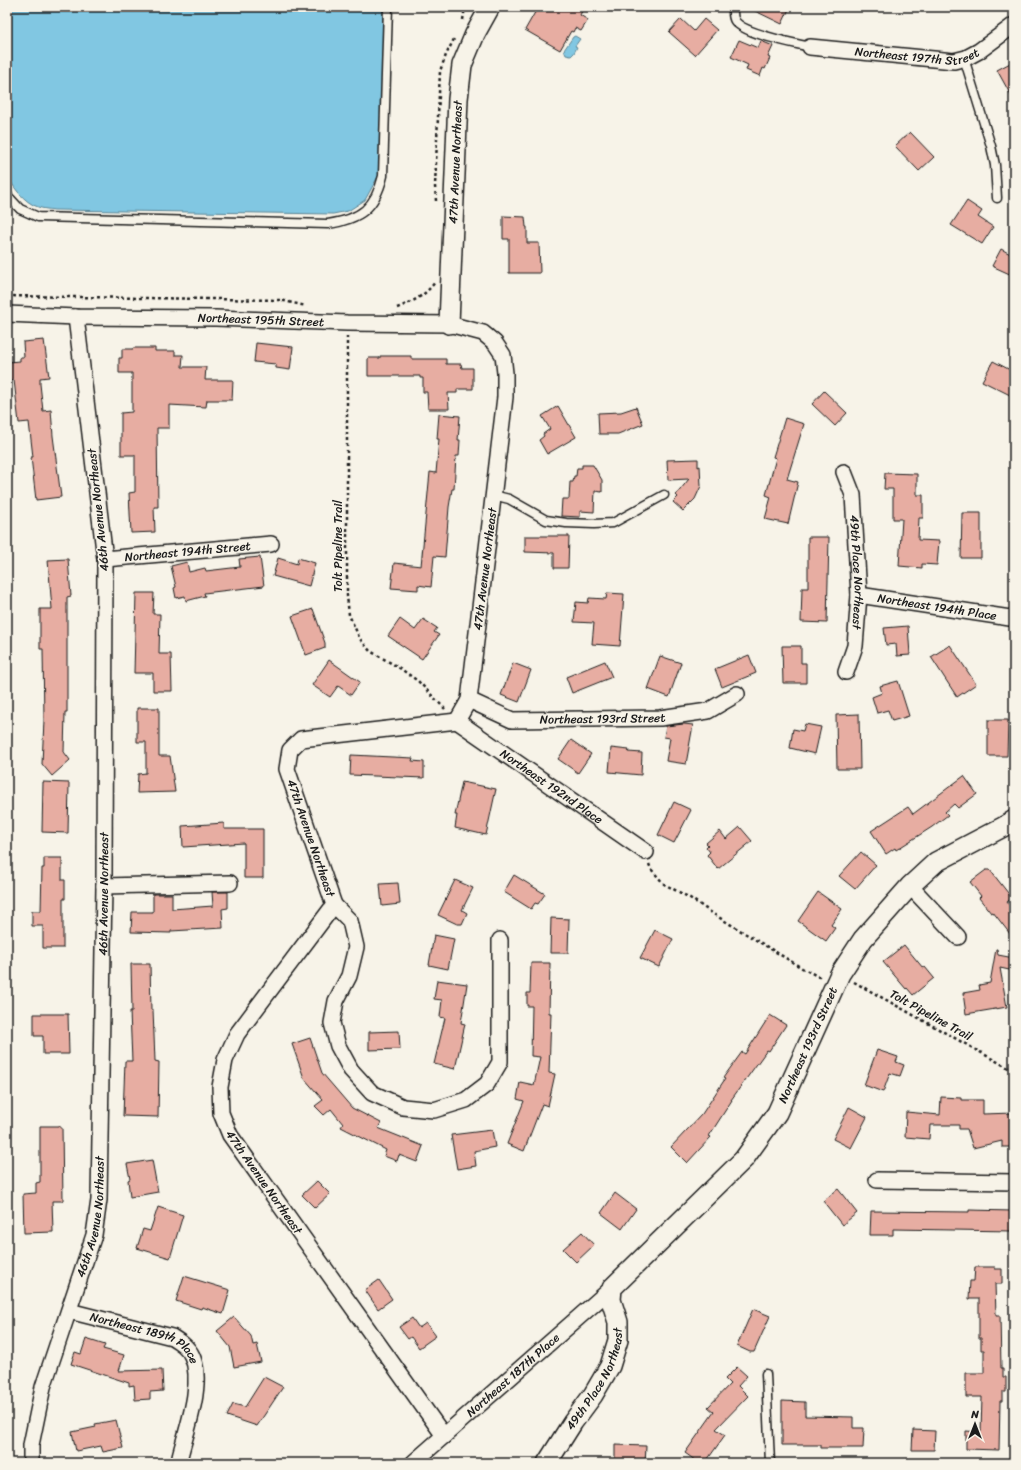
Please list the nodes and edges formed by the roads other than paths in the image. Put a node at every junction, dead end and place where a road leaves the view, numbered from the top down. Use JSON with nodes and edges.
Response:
{"nodes":[{"id":1,"x":388,"y":7,"type":"edge"},
{"id":2,"x":490,"y":7,"type":"edge"},
{"id":3,"x":733,"y":12,"type":"dead end"},
{"id":4,"x":1014,"y":25,"type":"edge"},
{"id":5,"x":810,"y":47,"type":"joint"},
{"id":6,"x":964,"y":58,"type":"junction"},
{"id":7,"x":7,"y":195,"type":"edge"},
{"id":8,"x":997,"y":198,"type":"dead end"},
{"id":9,"x":7,"y":314,"type":"edge"},
{"id":10,"x":76,"y":317,"type":"junction"},
{"id":11,"x":449,"y":324,"type":"junction"},
{"id":12,"x":503,"y":355,"type":"joint"},
{"id":13,"x":844,"y":472,"type":"dead end"},
{"id":14,"x":664,"y":494,"type":"dead end"},
{"id":15,"x":493,"y":495,"type":"junction"},
{"id":16,"x":271,"y":544,"type":"dead end"},
{"id":17,"x":105,"y":559,"type":"junction"},
{"id":18,"x":859,"y":595,"type":"junction"},
{"id":19,"x":1013,"y":620,"type":"edge"},
{"id":20,"x":846,"y":672,"type":"dead end"},
{"id":21,"x":737,"y":694,"type":"dead end"},
{"id":22,"x":469,"y":700,"type":"junction"},
{"id":23,"x":457,"y":721,"type":"junction"},
{"id":24,"x":1014,"y":820,"type":"edge"},
{"id":25,"x":646,"y":852,"type":"road end"},
{"id":26,"x":230,"y":883,"type":"dead end"},
{"id":27,"x":104,"y":886,"type":"junction"},
{"id":28,"x":910,"y":886,"type":"junction"},
{"id":29,"x":334,"y":905,"type":"junction"},
{"id":30,"x":958,"y":937,"type":"dead end"},
{"id":31,"x":500,"y":940,"type":"dead end"},
{"id":32,"x":877,"y":1180,"type":"dead end"},
{"id":33,"x":1014,"y":1182,"type":"edge"},
{"id":34,"x":612,"y":1288,"type":"junction"},
{"id":35,"x":69,"y":1311,"type":"junction"},
{"id":36,"x":766,"y":1374,"type":"dead end"},
{"id":37,"x":444,"y":1436,"type":"junction"},
{"id":38,"x":180,"y":1456,"type":"dead end"},
{"id":39,"x":31,"y":1463,"type":"edge"},
{"id":40,"x":413,"y":1463,"type":"edge"},
{"id":41,"x":547,"y":1463,"type":"edge"},
{"id":42,"x":770,"y":1463,"type":"edge"}],
"edges":[{"from":1,"to":7,"type":"lane"},
{"from":2,"to":11,"type":"street","name":"47th Avenue Northeast"},
{"from":3,"to":5,"type":"lane"},
{"from":4,"to":6,"type":"street","name":"Northeast 197th Street"},
{"from":5,"to":6,"type":"street","name":"Northeast 197th Street"},
{"from":6,"to":8,"type":"lane"},
{"from":9,"to":10,"type":"street","name":"Northeast 195th Street"},
{"from":10,"to":11,"type":"street","name":"Northeast 195th Street"},
{"from":10,"to":17,"type":"street","name":"46th Avenue Northeast"},
{"from":11,"to":12,"type":"street","name":"Northeast 195th Street"},
{"from":12,"to":15,"type":"street","name":"47th Avenue Northeast"},
{"from":13,"to":18,"type":"street","name":"49th Place Northeast"},
{"from":14,"to":15,"type":"lane"},
{"from":15,"to":22,"type":"street","name":"47th Avenue Northeast"},
{"from":16,"to":17,"type":"street","name":"Northeast 194th Street"},
{"from":17,"to":27,"type":"street","name":"46th Avenue Northeast"},
{"from":18,"to":19,"type":"street","name":"Northeast 194th Place"},
{"from":18,"to":20,"type":"street","name":"49th Place Northeast"},
{"from":21,"to":22,"type":"street","name":"Northeast 193rd Street"},
{"from":22,"to":23,"type":"street","name":"47th Avenue Northeast"},
{"from":23,"to":25,"type":"street","name":"Northeast 192nd Place"},
{"from":23,"to":29,"type":"street","name":"47th Avenue Northeast"},
{"from":24,"to":28,"type":"street","name":"Northeast 193rd Street"},
{"from":26,"to":27,"type":"street"},
{"from":27,"to":35,"type":"street","name":"46th Avenue Northeast"},
{"from":28,"to":30,"type":"street"},
{"from":28,"to":34,"type":"street","name":"Northeast 193rd Street"},
{"from":29,"to":31,"type":"street"},
{"from":29,"to":37,"type":"street","name":"47th Avenue Northeast"},
{"from":32,"to":33,"type":"street"},
{"from":34,"to":37,"type":"street","name":"Northeast 187th Place"},
{"from":34,"to":41,"type":"street","name":"49th Place Northeast"},
{"from":35,"to":38,"type":"street","name":"Northeast 189th Place"},
{"from":35,"to":39,"type":"street","name":"46th Avenue Northeast"},
{"from":36,"to":42,"type":"lane"},
{"from":37,"to":40,"type":"street","name":"Northeast 187th Place"}]}
